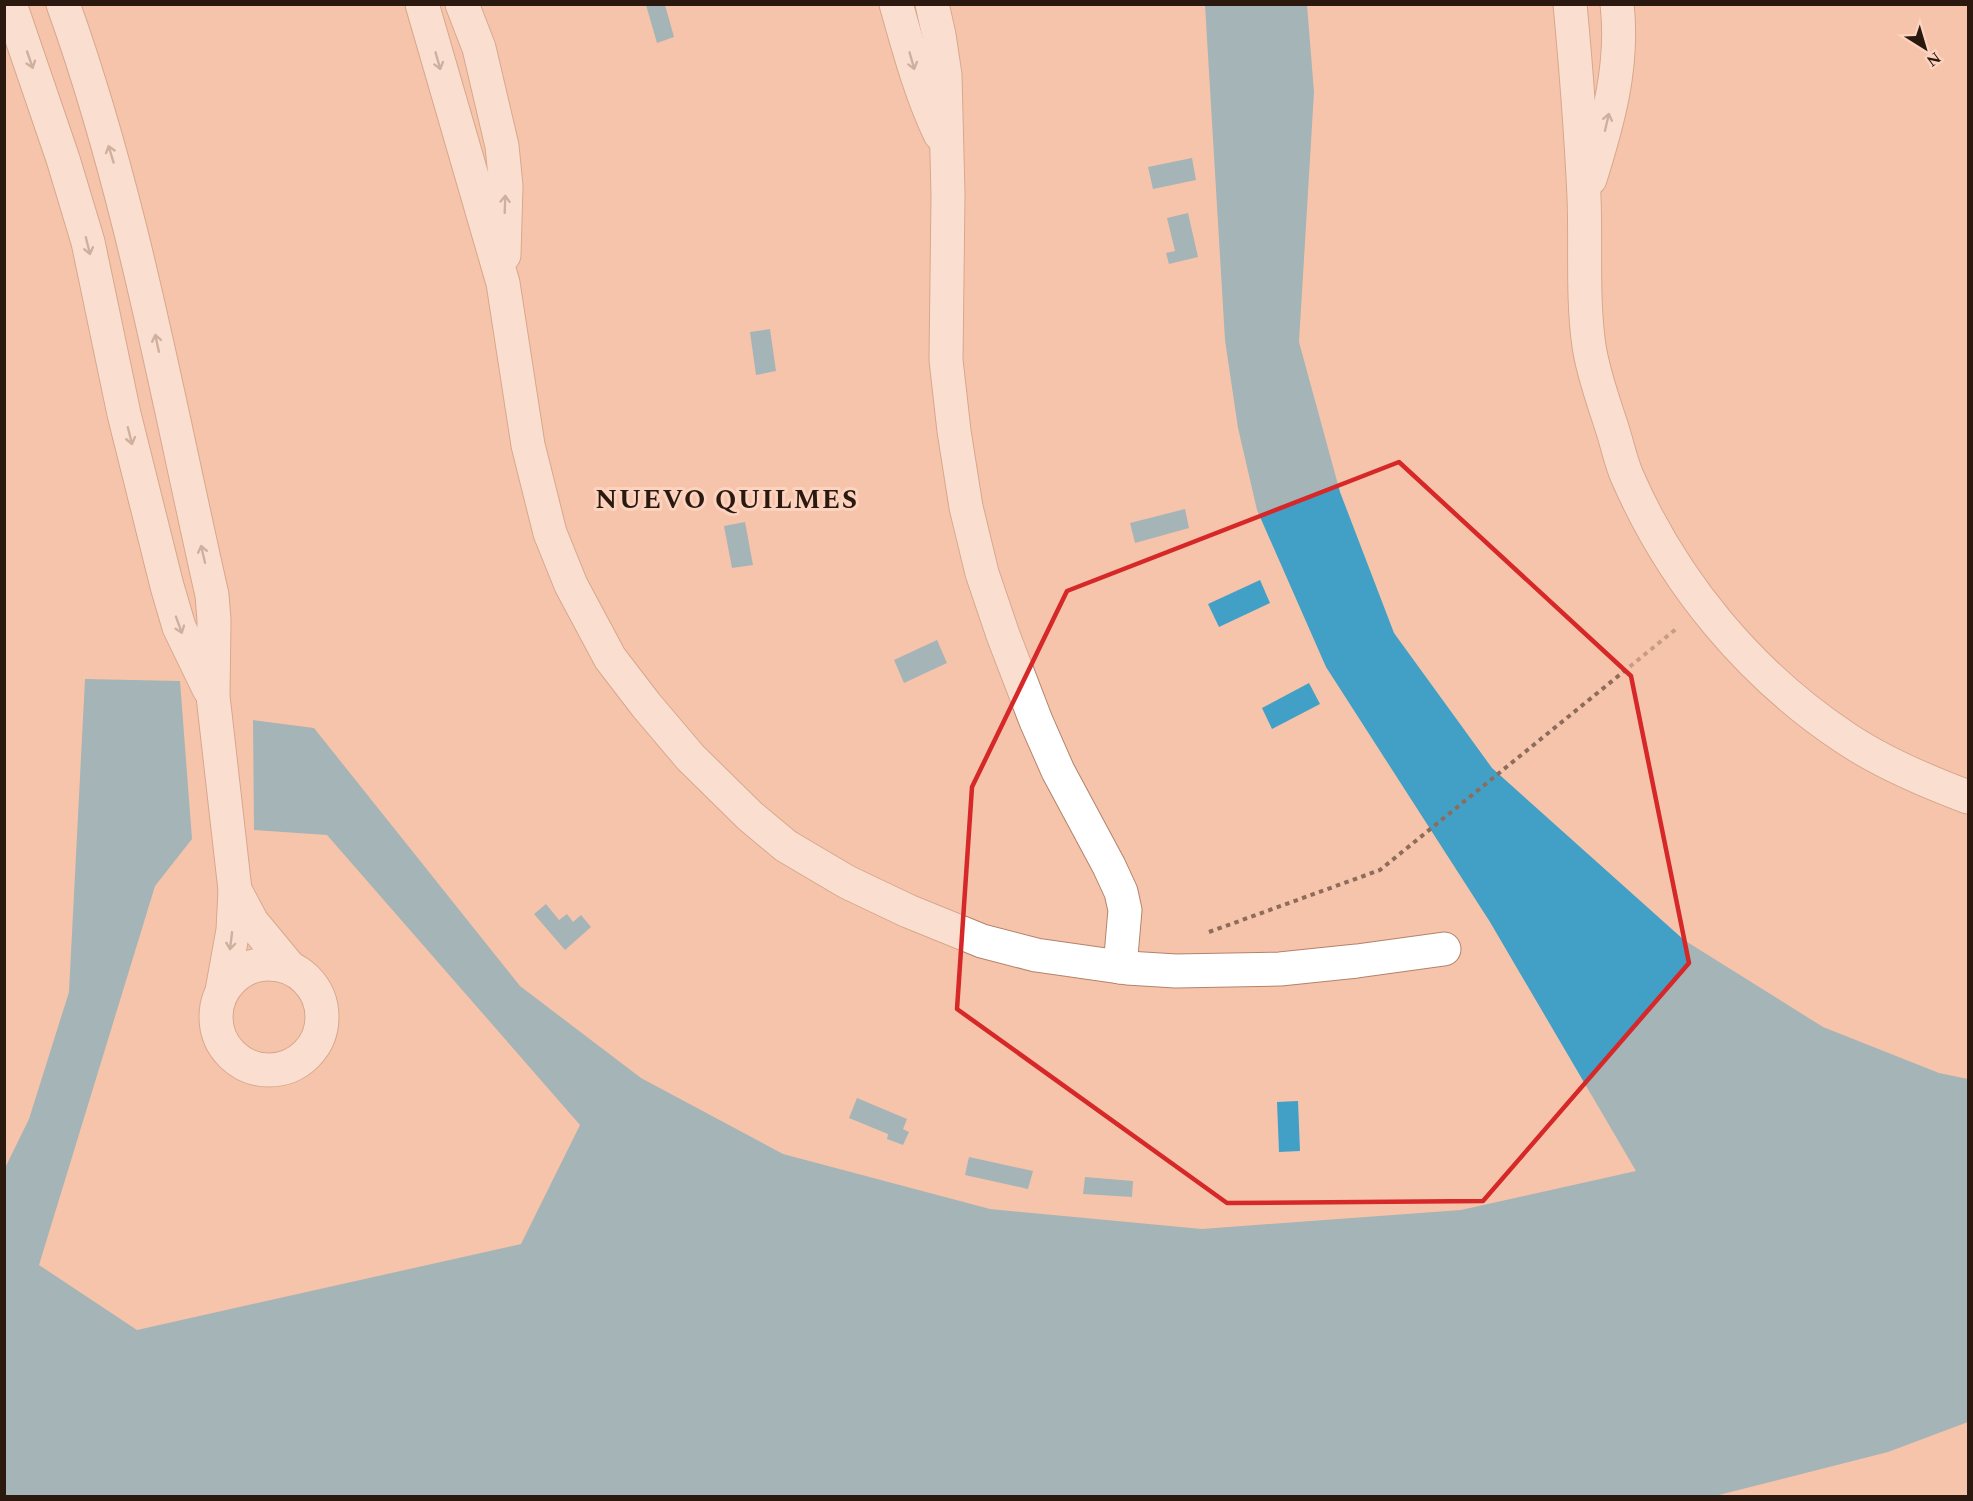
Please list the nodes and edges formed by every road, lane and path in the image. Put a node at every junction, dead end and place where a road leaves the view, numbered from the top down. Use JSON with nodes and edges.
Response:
{"nodes":[{"id":1,"x":10,"y":4,"type":"edge"},
{"id":2,"x":63,"y":4,"type":"edge"},
{"id":3,"x":422,"y":4,"type":"edge"},
{"id":4,"x":462,"y":4,"type":"edge"},
{"id":5,"x":896,"y":4,"type":"edge"},
{"id":6,"x":932,"y":4,"type":"edge"},
{"id":7,"x":1570,"y":4,"type":"edge"},
{"id":8,"x":1617,"y":4,"type":"edge"},
{"id":9,"x":946,"y":146,"type":"junction"},
{"id":10,"x":1584,"y":198,"type":"junction"},
{"id":11,"x":503,"y":284,"type":"junction"},
{"id":12,"x":166,"y":384,"type":"junction"},
{"id":13,"x":120,"y":394,"type":"junction"},
{"id":14,"x":1704,"y":606,"type":"junction"},
{"id":15,"x":213,"y":696,"type":"junction"},
{"id":16,"x":1968,"y":797,"type":"edge"},
{"id":17,"x":235,"y":890,"type":"junction"},
{"id":18,"x":1206,"y":933,"type":"dead end"},
{"id":19,"x":1444,"y":949,"type":"dead end"},
{"id":20,"x":1120,"y":967,"type":"junction"},
{"id":21,"x":290,"y":968,"type":"junction"},
{"id":22,"x":222,"y":992,"type":"junction"}],
"edges":[{"from":1,"to":13,"type":"street","one_way":true},
{"from":12,"to":2,"type":"street","one_way":true},
{"from":3,"to":11,"type":"street","one_way":true},
{"from":11,"to":4,"type":"street","one_way":true},
{"from":5,"to":9,"type":"street","one_way":true},
{"from":6,"to":9,"type":"street"},
{"from":7,"to":10,"type":"street"},
{"from":10,"to":8,"type":"street","one_way":true},
{"from":9,"to":20,"type":"street"},
{"from":10,"to":14,"type":"street"},
{"from":11,"to":20,"type":"street"},
{"from":12,"to":13,"type":"street"},
{"from":15,"to":12,"type":"street","one_way":true},
{"from":13,"to":15,"type":"street","one_way":true},
{"from":14,"to":16,"type":"street"},
{"from":14,"to":18,"type":"path"},
{"from":15,"to":17,"type":"street"},
{"from":17,"to":21,"type":"street"},
{"from":17,"to":22,"type":"street","one_way":true},
{"from":19,"to":20,"type":"street"},
{"from":21,"to":22,"type":"street"},
{"from":21,"to":22,"type":"street"}]}
